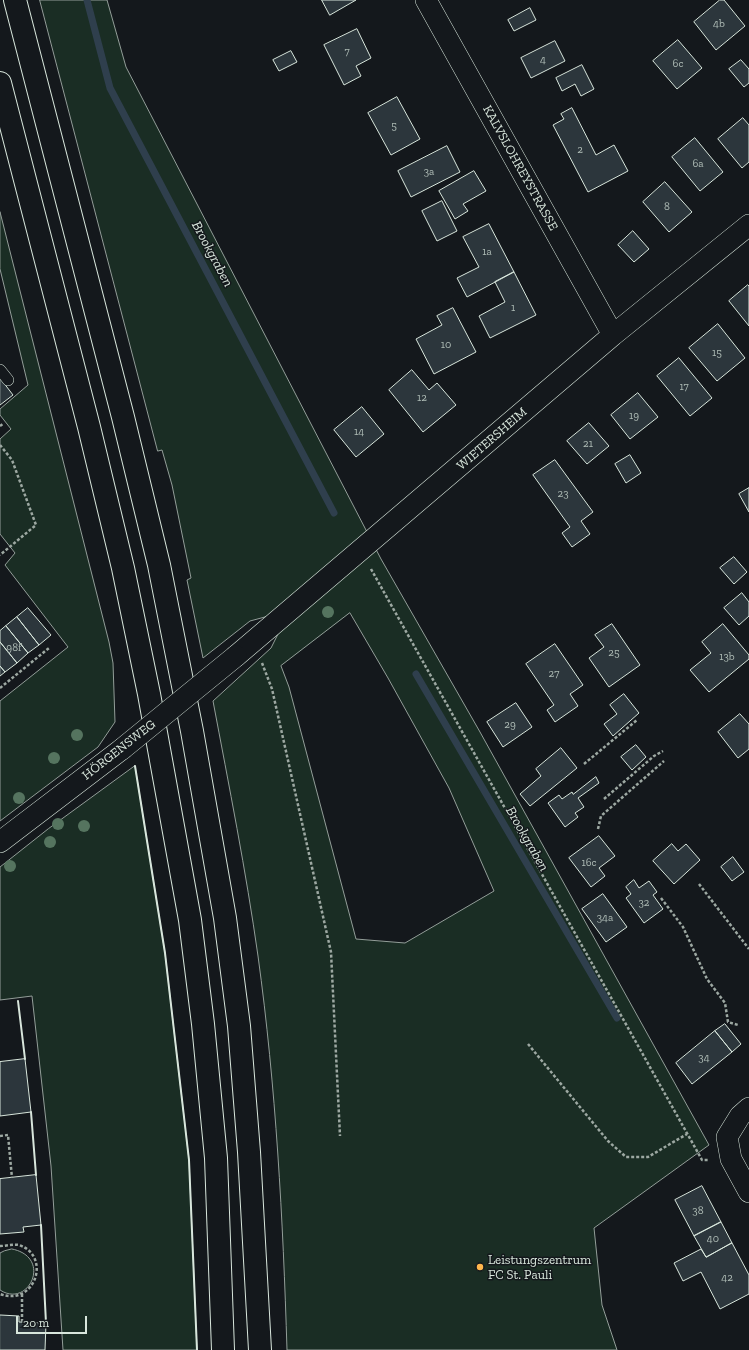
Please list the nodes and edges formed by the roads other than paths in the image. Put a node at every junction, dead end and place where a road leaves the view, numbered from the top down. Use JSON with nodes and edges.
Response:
{"nodes":[{"id":1,"x":15,"y":0,"type":"edge"},
{"id":2,"x":426,"y":0,"type":"edge"},
{"id":3,"x":0,"y":83,"type":"edge"},
{"id":4,"x":749,"y":225,"type":"edge"},
{"id":5,"x":613,"y":336,"type":"junction"},
{"id":6,"x":0,"y":370,"type":"edge"},
{"id":7,"x":8,"y":380,"type":"dead end"},
{"id":8,"x":236,"y":656,"type":"joint"},
{"id":9,"x":0,"y":842,"type":"edge"},
{"id":10,"x":749,"y":1108,"type":"edge"},
{"id":11,"x":749,"y":1192,"type":"edge"},
{"id":12,"x":259,"y":1347,"type":"edge"},
{"id":13,"x":223,"y":1350,"type":"edge"}],
"edges":[{"from":1,"to":12,"type":"highway"},
{"from":2,"to":5,"type":"street","name":"KALVSLOHREYSTRASSE"},
{"from":3,"to":13,"type":"highway"},
{"from":4,"to":5,"type":"street","name":"WIETERSHEIM"},
{"from":5,"to":8,"type":"street","name":"WIETERSHEIM"},
{"from":6,"to":7,"type":"lane"},
{"from":8,"to":9,"type":"street","name":"HÖRGENSWEG","bridge":true},
{"from":10,"to":11,"type":"street"}]}
